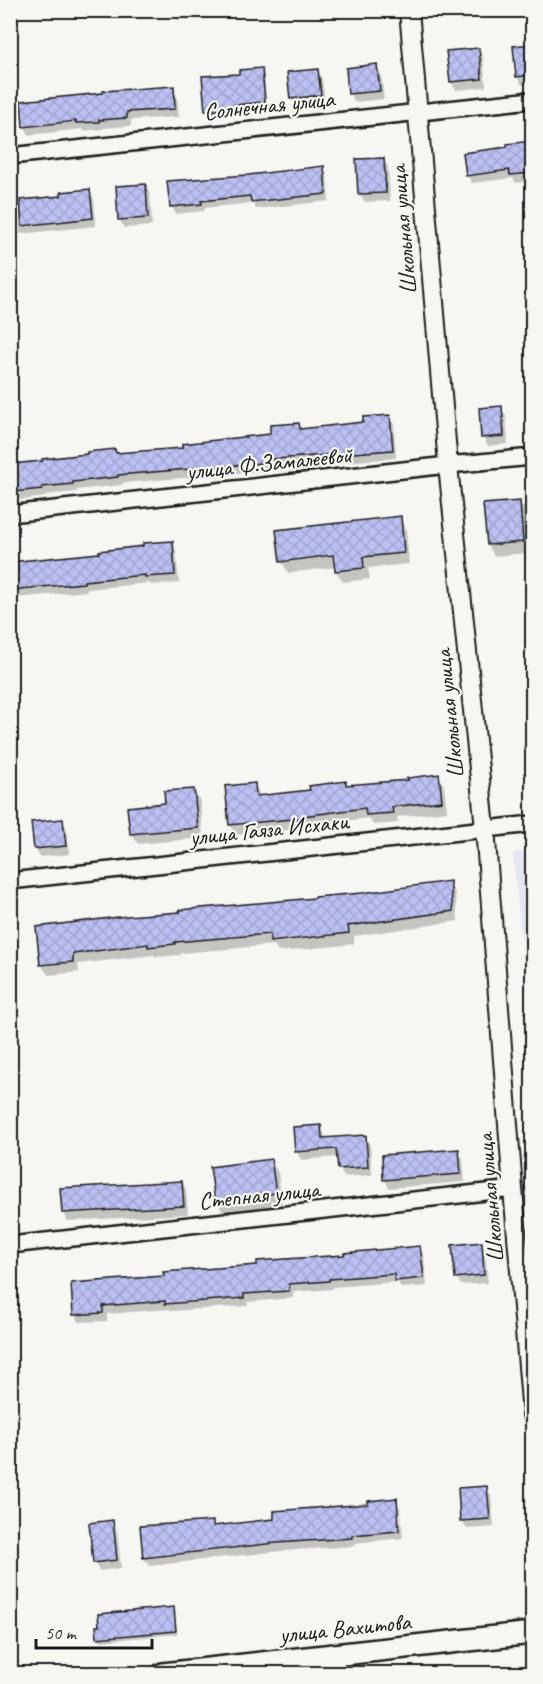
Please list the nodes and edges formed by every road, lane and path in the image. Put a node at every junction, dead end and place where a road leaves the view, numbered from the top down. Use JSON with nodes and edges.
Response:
{"nodes":[{"id":1,"x":409,"y":10,"type":"edge"},
{"id":2,"x":532,"y":100,"type":"edge"},
{"id":3,"x":417,"y":112,"type":"junction"},
{"id":4,"x":10,"y":156,"type":"edge"},
{"id":5,"x":532,"y":457,"type":"edge"},
{"id":6,"x":448,"y":465,"type":"junction"},
{"id":7,"x":10,"y":514,"type":"edge"},
{"id":8,"x":532,"y":824,"type":"edge"},
{"id":9,"x":485,"y":828,"type":"junction"},
{"id":10,"x":10,"y":881,"type":"edge"},
{"id":11,"x":513,"y":1189,"type":"junction"},
{"id":12,"x":10,"y":1245,"type":"edge"},
{"id":13,"x":532,"y":1414,"type":"edge"},
{"id":14,"x":532,"y":1633,"type":"edge"},
{"id":15,"x":190,"y":1672,"type":"edge"},
{"id":16,"x":163,"y":1674,"type":"edge"}],
"edges":[{"from":1,"to":3,"type":"street","name":"Школьная улица"},
{"from":2,"to":3,"type":"street","name":"Солнечная улица"},
{"from":3,"to":4,"type":"street","name":"Солнечная улица"},
{"from":3,"to":6,"type":"street","name":"Школьная улица"},
{"from":5,"to":6,"type":"street","name":"улица Ф.Замалеевой"},
{"from":6,"to":7,"type":"street","name":"улица Ф.Замалеевой"},
{"from":6,"to":9,"type":"street","name":"Школьная улица"},
{"from":8,"to":9,"type":"street","name":"улица Гаяза Исхаки"},
{"from":9,"to":10,"type":"street","name":"улица Гаяза Исхаки"},
{"from":9,"to":11,"type":"street","name":"Школьная улица"},
{"from":11,"to":12,"type":"street","name":"Степная улица"},
{"from":11,"to":13,"type":"street","name":"Школьная улица"},
{"from":14,"to":15,"type":"main road","name":"улица Вахитова"},
{"from":15,"to":16,"type":"main road","name":"улица Вахитова"}]}
